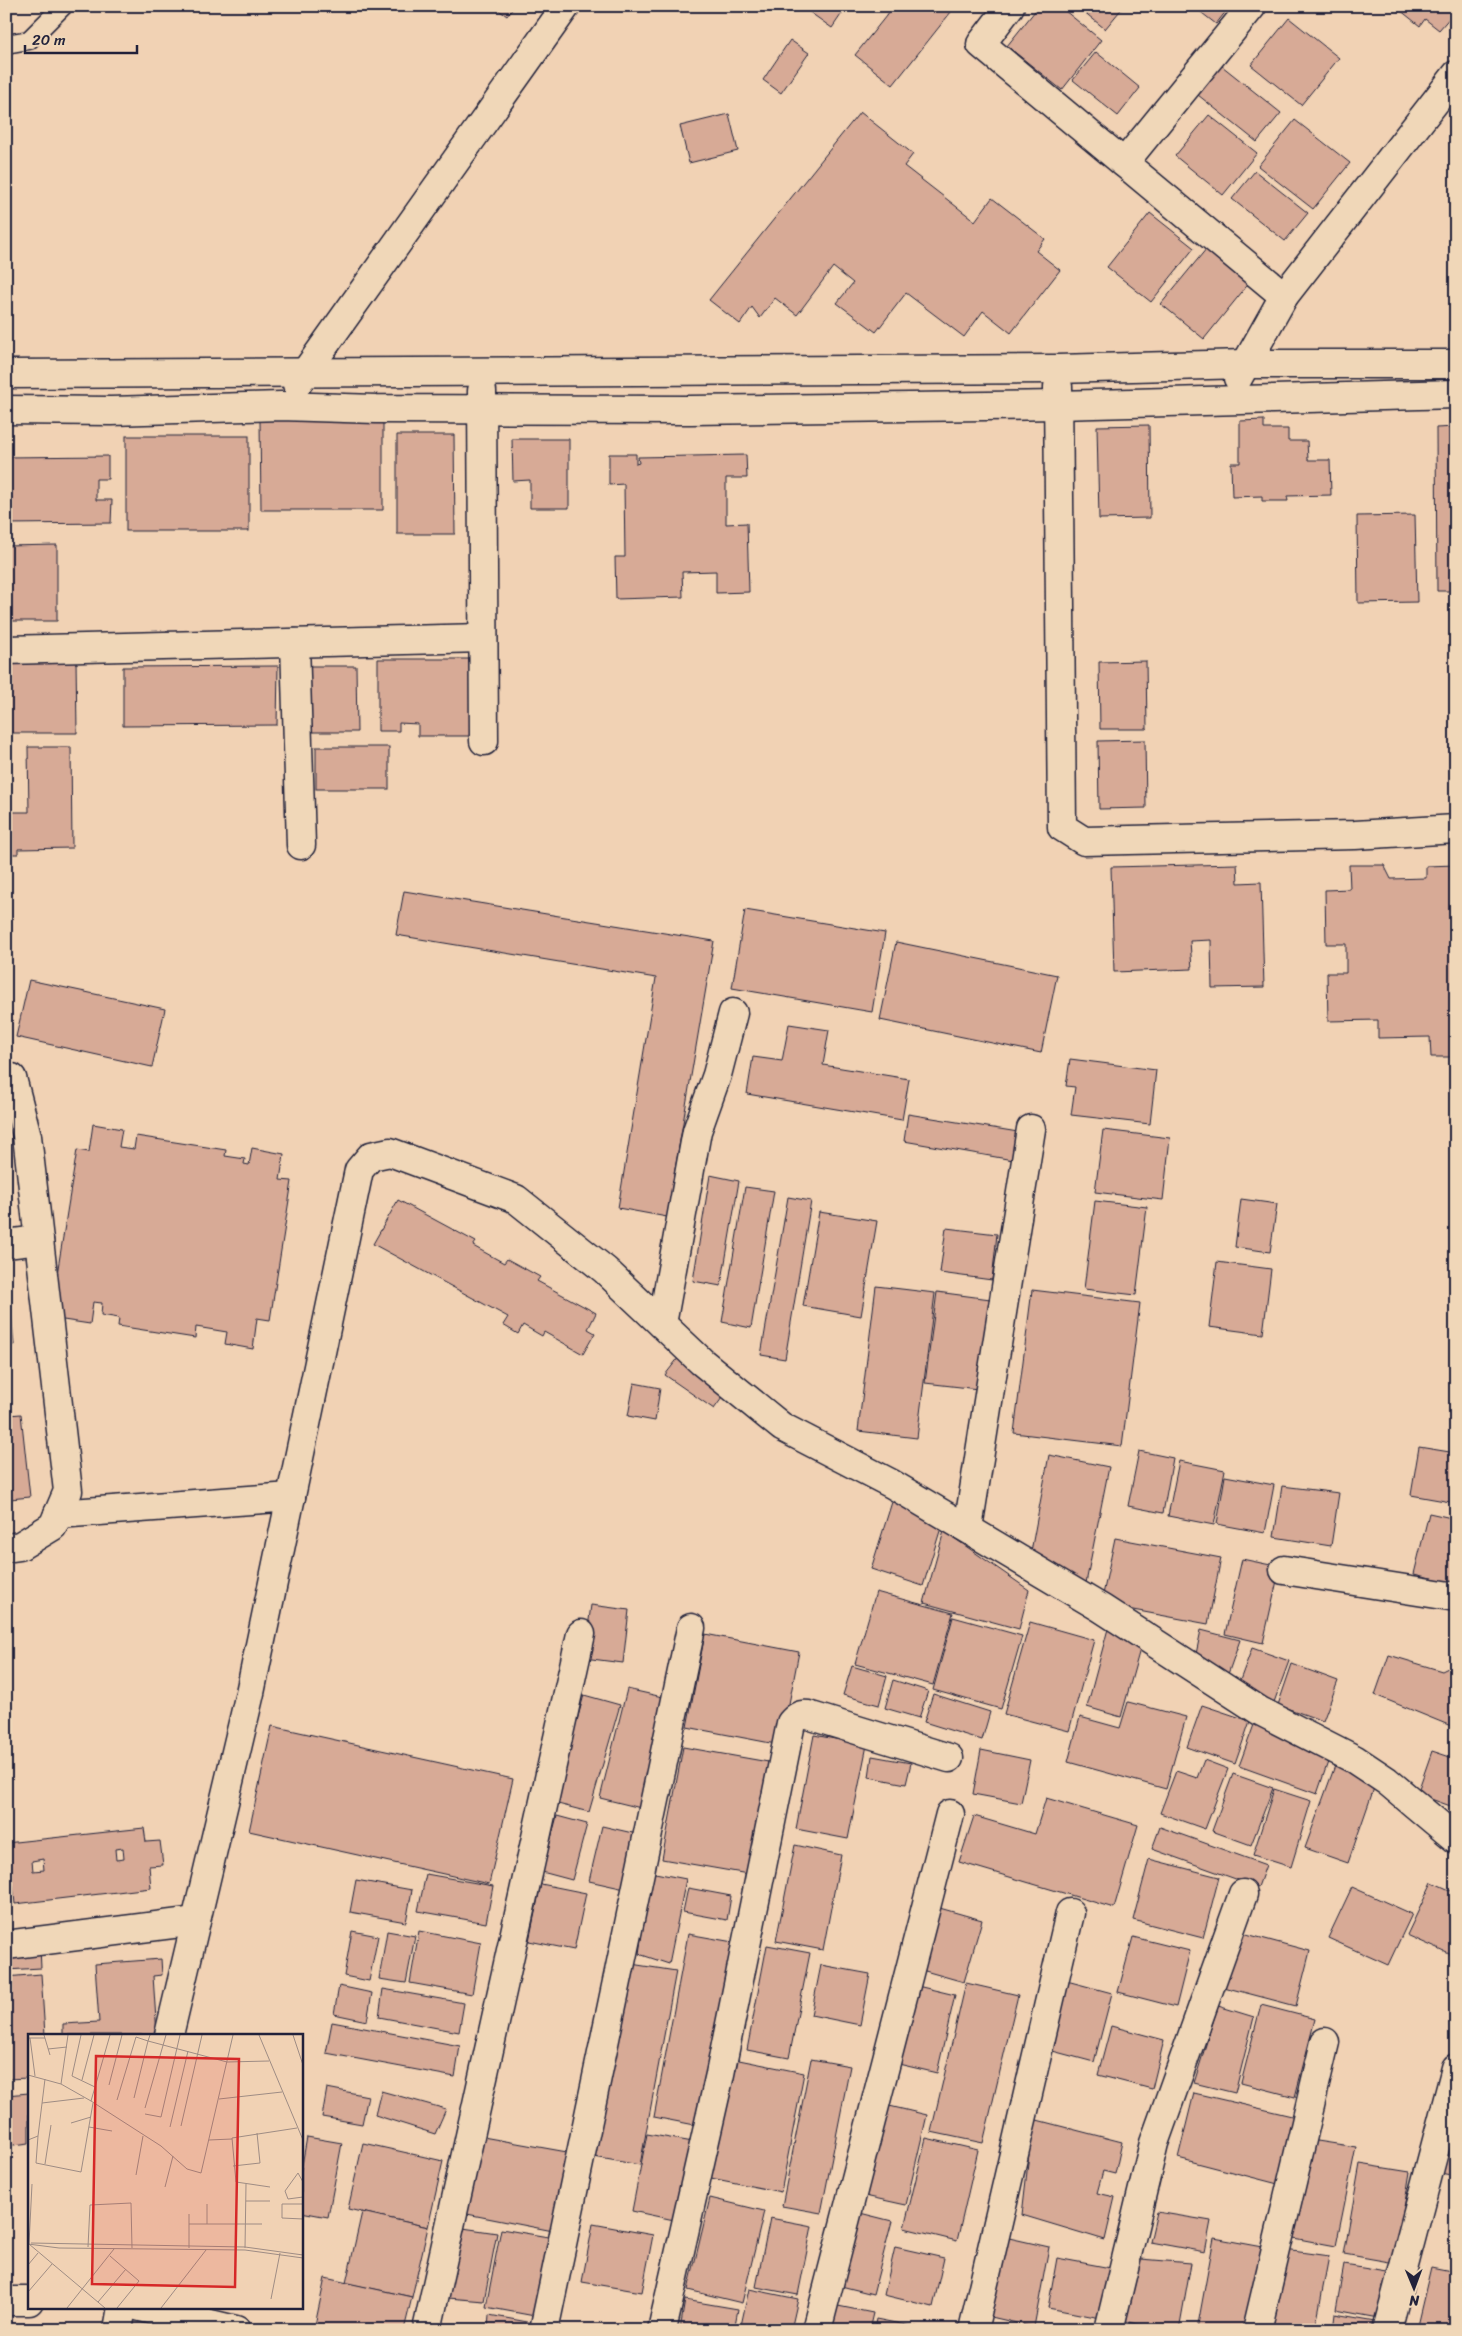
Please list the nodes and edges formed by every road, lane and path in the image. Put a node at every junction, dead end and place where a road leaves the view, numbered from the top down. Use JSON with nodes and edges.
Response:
{"nodes":[{"id":1,"x":63,"y":6,"type":"edge"},
{"id":2,"x":566,"y":6,"type":"edge"},
{"id":3,"x":1010,"y":6,"type":"edge"},
{"id":4,"x":1252,"y":6,"type":"edge"},
{"id":5,"x":6,"y":44,"type":"edge"},
{"id":6,"x":1456,"y":75,"type":"edge"},
{"id":7,"x":1124,"y":163,"type":"junction"},
{"id":8,"x":1284,"y":296,"type":"junction"},
{"id":9,"x":1246,"y":364,"type":"junction"},
{"id":10,"x":1456,"y":364,"type":"edge"},
{"id":11,"x":1057,"y":369,"type":"junction"},
{"id":12,"x":482,"y":372,"type":"junction"},
{"id":13,"x":305,"y":373,"type":"junction"},
{"id":14,"x":6,"y":374,"type":"edge"},
{"id":15,"x":1456,"y":394,"type":"edge"},
{"id":16,"x":1226,"y":399,"type":"junction"},
{"id":17,"x":1058,"y":405,"type":"junction"},
{"id":18,"x":281,"y":406,"type":"junction"},
{"id":19,"x":482,"y":409,"type":"junction"},
{"id":20,"x":6,"y":410,"type":"edge"},
{"id":21,"x":483,"y":638,"type":"junction"},
{"id":22,"x":294,"y":643,"type":"junction"},
{"id":23,"x":6,"y":650,"type":"edge"},
{"id":24,"x":484,"y":741,"type":"dead end"},
{"id":25,"x":1456,"y":829,"type":"edge"},
{"id":26,"x":301,"y":845,"type":"dead end"},
{"id":27,"x":733,"y":1013,"type":"dead end"},
{"id":28,"x":6,"y":1078,"type":"edge"},
{"id":29,"x":1031,"y":1129,"type":"dead end"},
{"id":30,"x":39,"y":1240,"type":"junction"},
{"id":31,"x":6,"y":1244,"type":"edge"},
{"id":32,"x":662,"y":1324,"type":"junction"},
{"id":33,"x":291,"y":1497,"type":"junction"},
{"id":34,"x":58,"y":1514,"type":"junction"},
{"id":35,"x":968,"y":1528,"type":"junction"},
{"id":36,"x":6,"y":1548,"type":"edge"},
{"id":37,"x":1284,"y":1570,"type":"dead end"},
{"id":38,"x":1456,"y":1597,"type":"edge"},
{"id":39,"x":691,"y":1628,"type":"dead end"},
{"id":40,"x":581,"y":1634,"type":"dead end"},
{"id":41,"x":949,"y":1758,"type":"dead end"},
{"id":42,"x":950,"y":1814,"type":"dead end"},
{"id":43,"x":1456,"y":1839,"type":"edge"},
{"id":44,"x":1243,"y":1894,"type":"dead end"},
{"id":45,"x":1070,"y":1913,"type":"dead end"},
{"id":46,"x":196,"y":1921,"type":"junction"},
{"id":47,"x":6,"y":1945,"type":"edge"},
{"id":48,"x":169,"y":2034,"type":"edge"},
{"id":49,"x":1325,"y":2042,"type":"dead end"},
{"id":50,"x":1456,"y":2068,"type":"edge"},
{"id":51,"x":6,"y":2301,"type":"edge"},
{"id":52,"x":28,"y":2301,"type":"edge"},
{"id":53,"x":122,"y":2308,"type":"edge"},
{"id":54,"x":144,"y":2308,"type":"edge"},
{"id":55,"x":118,"y":2330,"type":"edge"},
{"id":56,"x":236,"y":2330,"type":"edge"},
{"id":57,"x":427,"y":2330,"type":"edge"},
{"id":58,"x":544,"y":2330,"type":"edge"},
{"id":59,"x":662,"y":2330,"type":"edge"},
{"id":60,"x":817,"y":2330,"type":"edge"},
{"id":61,"x":973,"y":2330,"type":"edge"},
{"id":62,"x":1109,"y":2330,"type":"edge"},
{"id":63,"x":1257,"y":2330,"type":"edge"},
{"id":64,"x":1387,"y":2330,"type":"edge"}],
"edges":[{"from":1,"to":5,"type":"lane"},
{"from":2,"to":13,"type":"street"},
{"from":3,"to":7,"type":"street"},
{"from":4,"to":7,"type":"street"},
{"from":6,"to":8,"type":"street"},
{"from":7,"to":8,"type":"street"},
{"from":8,"to":9,"type":"street"},
{"from":9,"to":10,"type":"street"},
{"from":9,"to":11,"type":"street"},
{"from":9,"to":16,"type":"street"},
{"from":11,"to":12,"type":"street"},
{"from":11,"to":17,"type":"street"},
{"from":12,"to":13,"type":"street"},
{"from":12,"to":19,"type":"street"},
{"from":13,"to":14,"type":"street"},
{"from":13,"to":18,"type":"street"},
{"from":15,"to":16,"type":"street"},
{"from":16,"to":17,"type":"street"},
{"from":17,"to":19,"type":"street"},
{"from":17,"to":25,"type":"street"},
{"from":18,"to":19,"type":"street"},
{"from":18,"to":20,"type":"street"},
{"from":19,"to":21,"type":"street"},
{"from":21,"to":22,"type":"street"},
{"from":21,"to":24,"type":"street"},
{"from":22,"to":23,"type":"street"},
{"from":22,"to":26,"type":"street"},
{"from":27,"to":32,"type":"street"},
{"from":28,"to":30,"type":"street"},
{"from":29,"to":35,"type":"street"},
{"from":30,"to":31,"type":"street"},
{"from":30,"to":34,"type":"street"},
{"from":32,"to":33,"type":"street"},
{"from":32,"to":35,"type":"street"},
{"from":33,"to":34,"type":"street"},
{"from":33,"to":46,"type":"street"},
{"from":34,"to":36,"type":"street"},
{"from":35,"to":43,"type":"street"},
{"from":37,"to":38,"type":"street"},
{"from":39,"to":58,"type":"street"},
{"from":40,"to":57,"type":"street"},
{"from":41,"to":59,"type":"street"},
{"from":42,"to":60,"type":"street"},
{"from":44,"to":62,"type":"street"},
{"from":45,"to":61,"type":"street"},
{"from":46,"to":47,"type":"street"},
{"from":46,"to":48,"type":"street"},
{"from":49,"to":63,"type":"street"},
{"from":50,"to":64,"type":"street"},
{"from":51,"to":52,"type":"street"},
{"from":53,"to":55,"type":"street"},
{"from":54,"to":56,"type":"street"}]}
